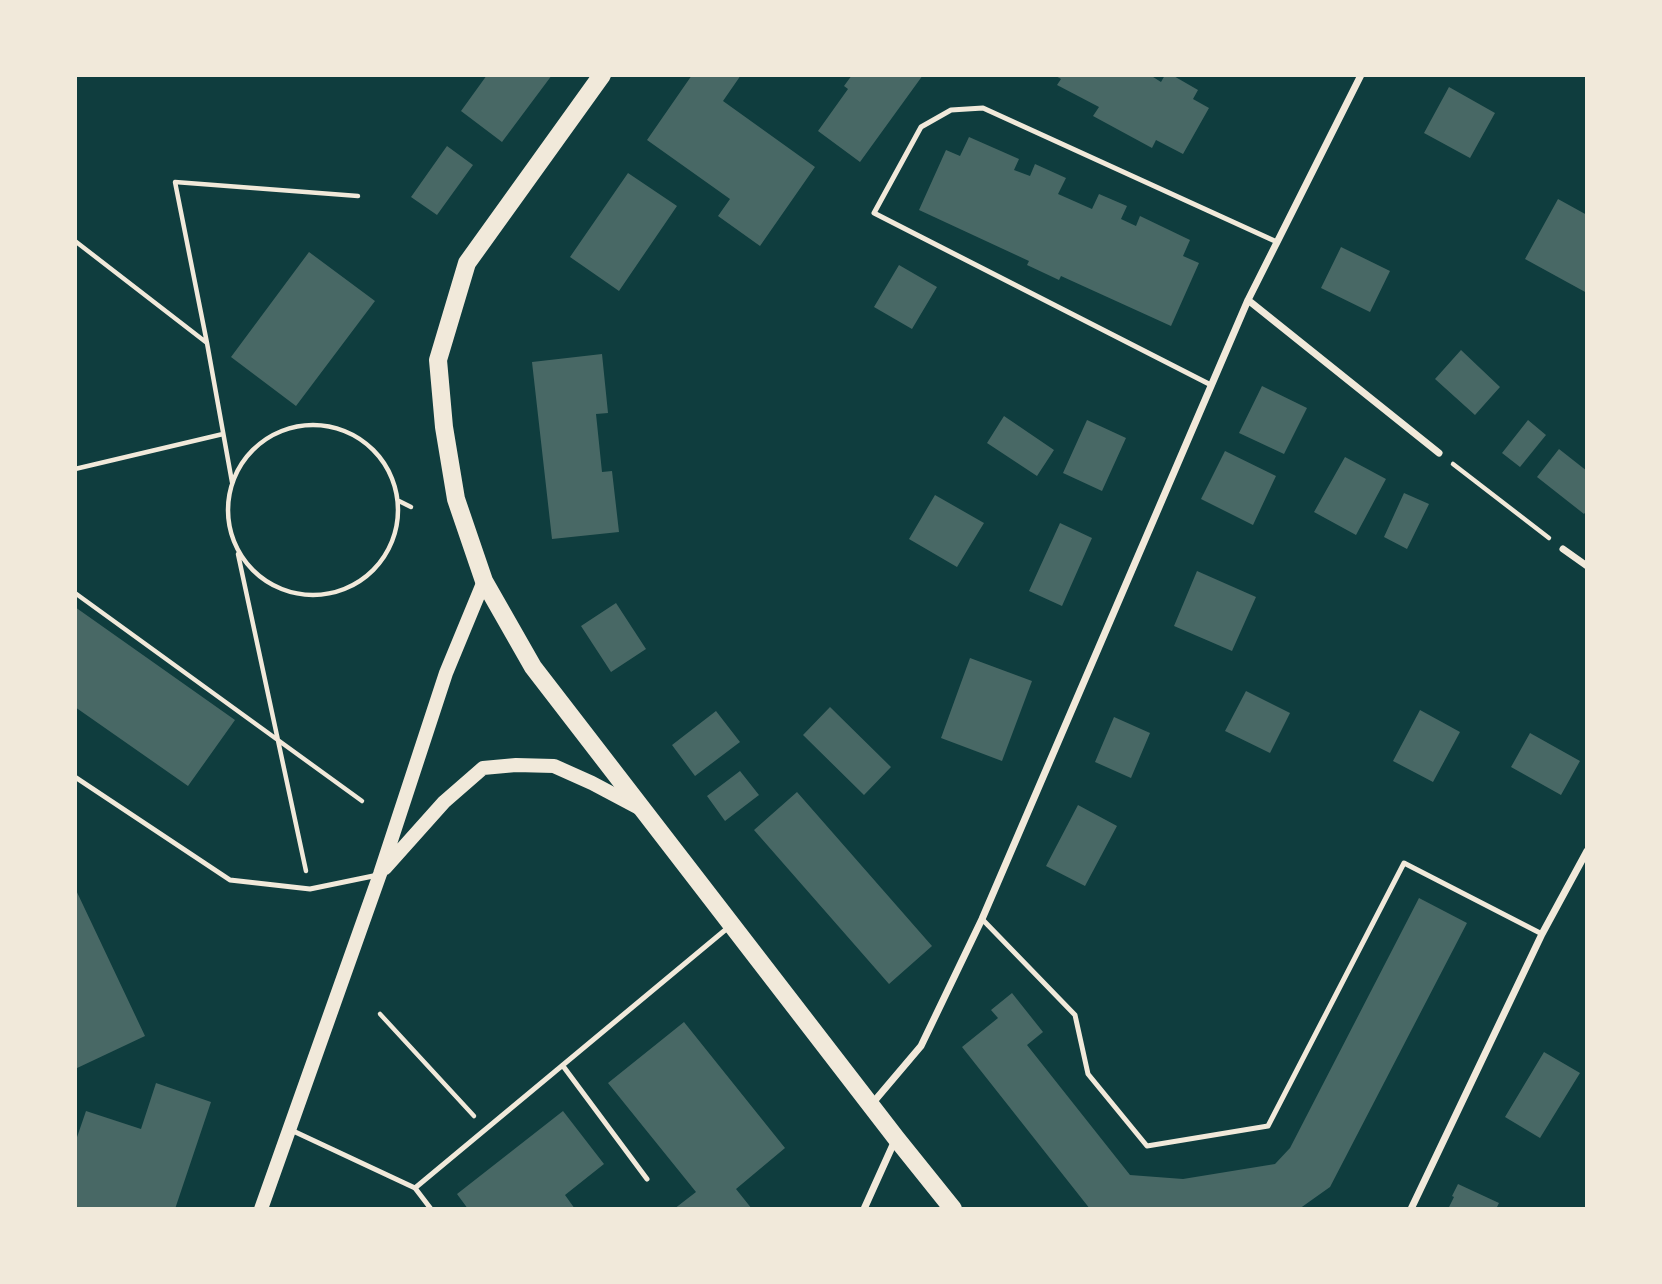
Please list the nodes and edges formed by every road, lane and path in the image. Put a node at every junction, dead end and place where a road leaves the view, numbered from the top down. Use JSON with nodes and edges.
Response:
{"nodes":[{"id":1,"x":603,"y":75,"type":"edge"},
{"id":2,"x":1361,"y":75,"type":"edge"},
{"id":3,"x":358,"y":196,"type":"dead end"},
{"id":4,"x":75,"y":241,"type":"edge"},
{"id":5,"x":1277,"y":242,"type":"junction"},
{"id":6,"x":1248,"y":300,"type":"junction"},
{"id":7,"x":207,"y":343,"type":"junction"},
{"id":8,"x":1211,"y":385,"type":"junction"},
{"id":9,"x":223,"y":434,"type":"junction"},
{"id":10,"x":1438,"y":453,"type":"joint"},
{"id":11,"x":75,"y":469,"type":"edge"},
{"id":12,"x":233,"y":485,"type":"junction"},
{"id":13,"x":399,"y":501,"type":"junction"},
{"id":14,"x":411,"y":507,"type":"dead end"},
{"id":15,"x":1563,"y":549,"type":"joint"},
{"id":16,"x":237,"y":550,"type":"junction"},
{"id":17,"x":1587,"y":566,"type":"edge"},
{"id":18,"x":484,"y":581,"type":"junction"},
{"id":19,"x":75,"y":593,"type":"edge"},
{"id":20,"x":278,"y":742,"type":"junction"},
{"id":21,"x":75,"y":777,"type":"edge"},
{"id":22,"x":362,"y":801,"type":"dead end"},
{"id":23,"x":642,"y":809,"type":"junction"},
{"id":24,"x":1587,"y":851,"type":"edge"},
{"id":25,"x":380,"y":874,"type":"junction"},
{"id":26,"x":310,"y":890,"type":"junction"},
{"id":27,"x":982,"y":919,"type":"junction"},
{"id":28,"x":732,"y":924,"type":"junction"},
{"id":29,"x":1542,"y":934,"type":"junction"},
{"id":30,"x":380,"y":1014,"type":"dead end"},
{"id":31,"x":563,"y":1066,"type":"junction"},
{"id":32,"x":871,"y":1105,"type":"junction"},
{"id":33,"x":289,"y":1129,"type":"junction"},
{"id":34,"x":486,"y":1129,"type":"junction"},
{"id":35,"x":896,"y":1138,"type":"junction"},
{"id":36,"x":648,"y":1179,"type":"dead end"},
{"id":37,"x":415,"y":1188,"type":"junction"},
{"id":38,"x":261,"y":1209,"type":"edge"},
{"id":39,"x":431,"y":1209,"type":"edge"},
{"id":40,"x":864,"y":1209,"type":"edge"},
{"id":41,"x":953,"y":1209,"type":"edge"},
{"id":42,"x":1411,"y":1209,"type":"edge"}],
"edges":[{"from":1,"to":18,"type":"main road"},
{"from":2,"to":5,"type":"street"},
{"from":3,"to":7,"type":"path"},
{"from":4,"to":7,"type":"path"},
{"from":5,"to":6,"type":"street"},
{"from":5,"to":8,"type":"lane"},
{"from":6,"to":8,"type":"street"},
{"from":6,"to":10,"type":"street"},
{"from":7,"to":9,"type":"path"},
{"from":8,"to":27,"type":"street"},
{"from":9,"to":11,"type":"path"},
{"from":9,"to":12,"type":"path"},
{"from":10,"to":15,"type":"path"},
{"from":12,"to":13,"type":"path"},
{"from":12,"to":16,"type":"path"},
{"from":13,"to":14,"type":"path"},
{"from":13,"to":16,"type":"path"},
{"from":15,"to":17,"type":"street"},
{"from":16,"to":20,"type":"path"},
{"from":18,"to":23,"type":"main road"},
{"from":18,"to":25,"type":"main road"},
{"from":19,"to":20,"type":"path"},
{"from":20,"to":22,"type":"path"},
{"from":20,"to":26,"type":"path"},
{"from":21,"to":26,"type":"lane"},
{"from":23,"to":25,"type":"main road"},
{"from":23,"to":28,"type":"main road"},
{"from":24,"to":29,"type":"street"},
{"from":25,"to":26,"type":"lane"},
{"from":25,"to":33,"type":"main road"},
{"from":27,"to":29,"type":"lane"},
{"from":27,"to":32,"type":"street"},
{"from":28,"to":31,"type":"lane"},
{"from":28,"to":32,"type":"main road"},
{"from":29,"to":42,"type":"street"},
{"from":30,"to":34,"type":"path"},
{"from":31,"to":34,"type":"lane"},
{"from":31,"to":36,"type":"lane"},
{"from":32,"to":35,"type":"main road"},
{"from":33,"to":37,"type":"lane"},
{"from":33,"to":38,"type":"main road"},
{"from":34,"to":37,"type":"lane"},
{"from":35,"to":40,"type":"street"},
{"from":35,"to":41,"type":"main road"},
{"from":37,"to":39,"type":"lane"}]}
